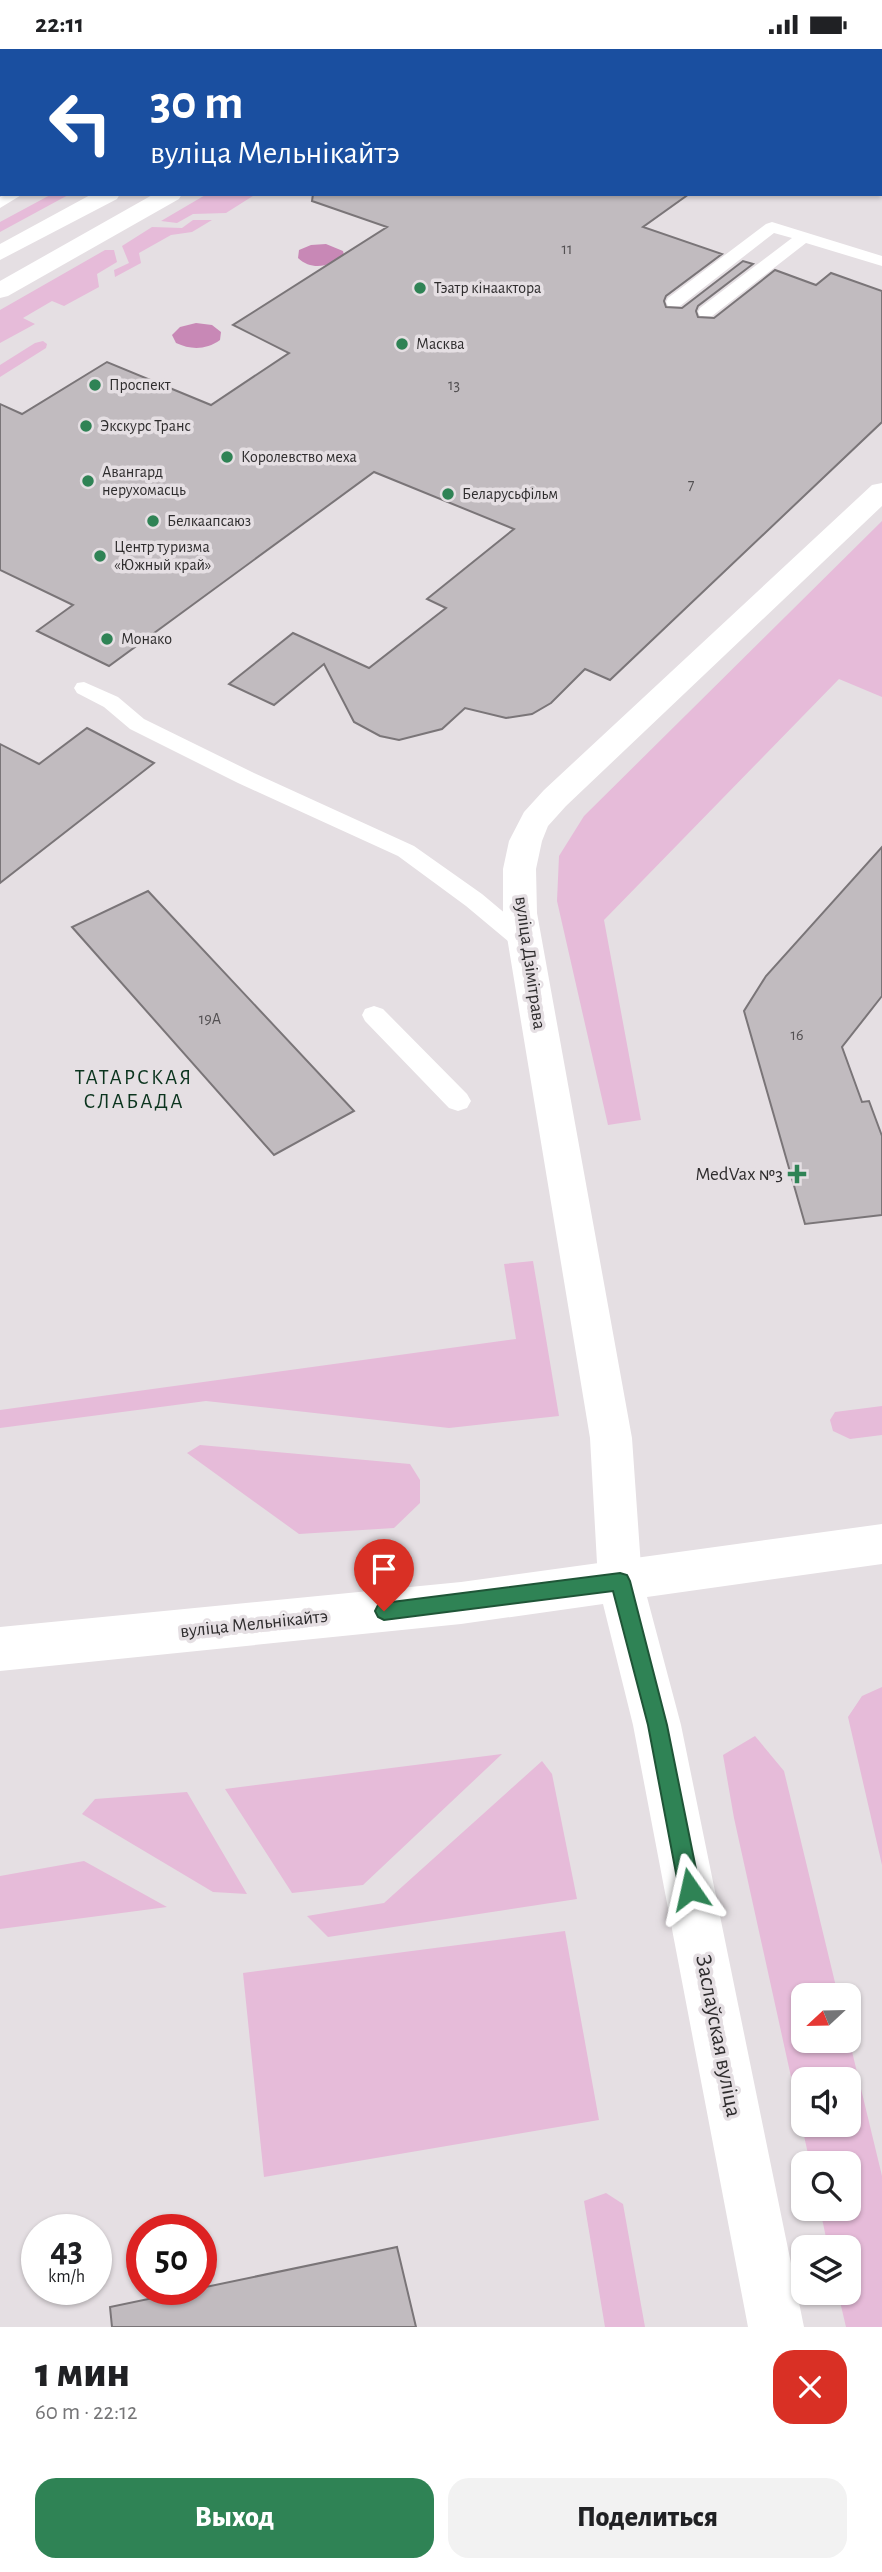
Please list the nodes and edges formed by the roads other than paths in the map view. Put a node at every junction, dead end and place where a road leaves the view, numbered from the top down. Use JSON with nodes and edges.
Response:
{"nodes":[{"id":1,"x":104,"y":196,"type":"edge"},
{"id":2,"x":167,"y":196,"type":"edge"},
{"id":3,"x":804,"y":237,"type":"junction"},
{"id":4,"x":0,"y":253,"type":"edge"},
{"id":5,"x":882,"y":261,"type":"edge"},
{"id":6,"x":0,"y":291,"type":"edge"},
{"id":7,"x":674,"y":302,"type":"dead end"},
{"id":8,"x":706,"y":312,"type":"dead end"},
{"id":9,"x":882,"y":491,"type":"edge"},
{"id":10,"x":84,"y":688,"type":"dead end"},
{"id":11,"x":523,"y":941,"type":"junction"},
{"id":12,"x":374,"y":1015,"type":"dead end"},
{"id":13,"x":458,"y":1101,"type":"dead end"},
{"id":14,"x":882,"y":1544,"type":"edge"},
{"id":15,"x":620,"y":1581,"type":"junction"},
{"id":16,"x":0,"y":1649,"type":"edge"},
{"id":17,"x":776,"y":2327,"type":"edge"}],
"edges":[{"from":1,"to":4,"type":"main road"},
{"from":2,"to":6,"type":"main road"},
{"from":3,"to":5,"type":"lane"},
{"from":3,"to":7,"type":"lane"},
{"from":3,"to":8,"type":"lane"},
{"from":9,"to":11,"type":"main road","name":"вуліца Дзімітрава"},
{"from":10,"to":11,"type":"lane"},
{"from":11,"to":15,"type":"main road","name":"вуліца Дзімітрава"},
{"from":12,"to":13,"type":"lane"},
{"from":14,"to":15,"type":"main road","name":"вуліца Мельнікайтэ"},
{"from":15,"to":16,"type":"main road","name":"вуліца Мельнікайтэ"},
{"from":15,"to":17,"type":"main road","name":"Заслаўская вуліца"}]}
